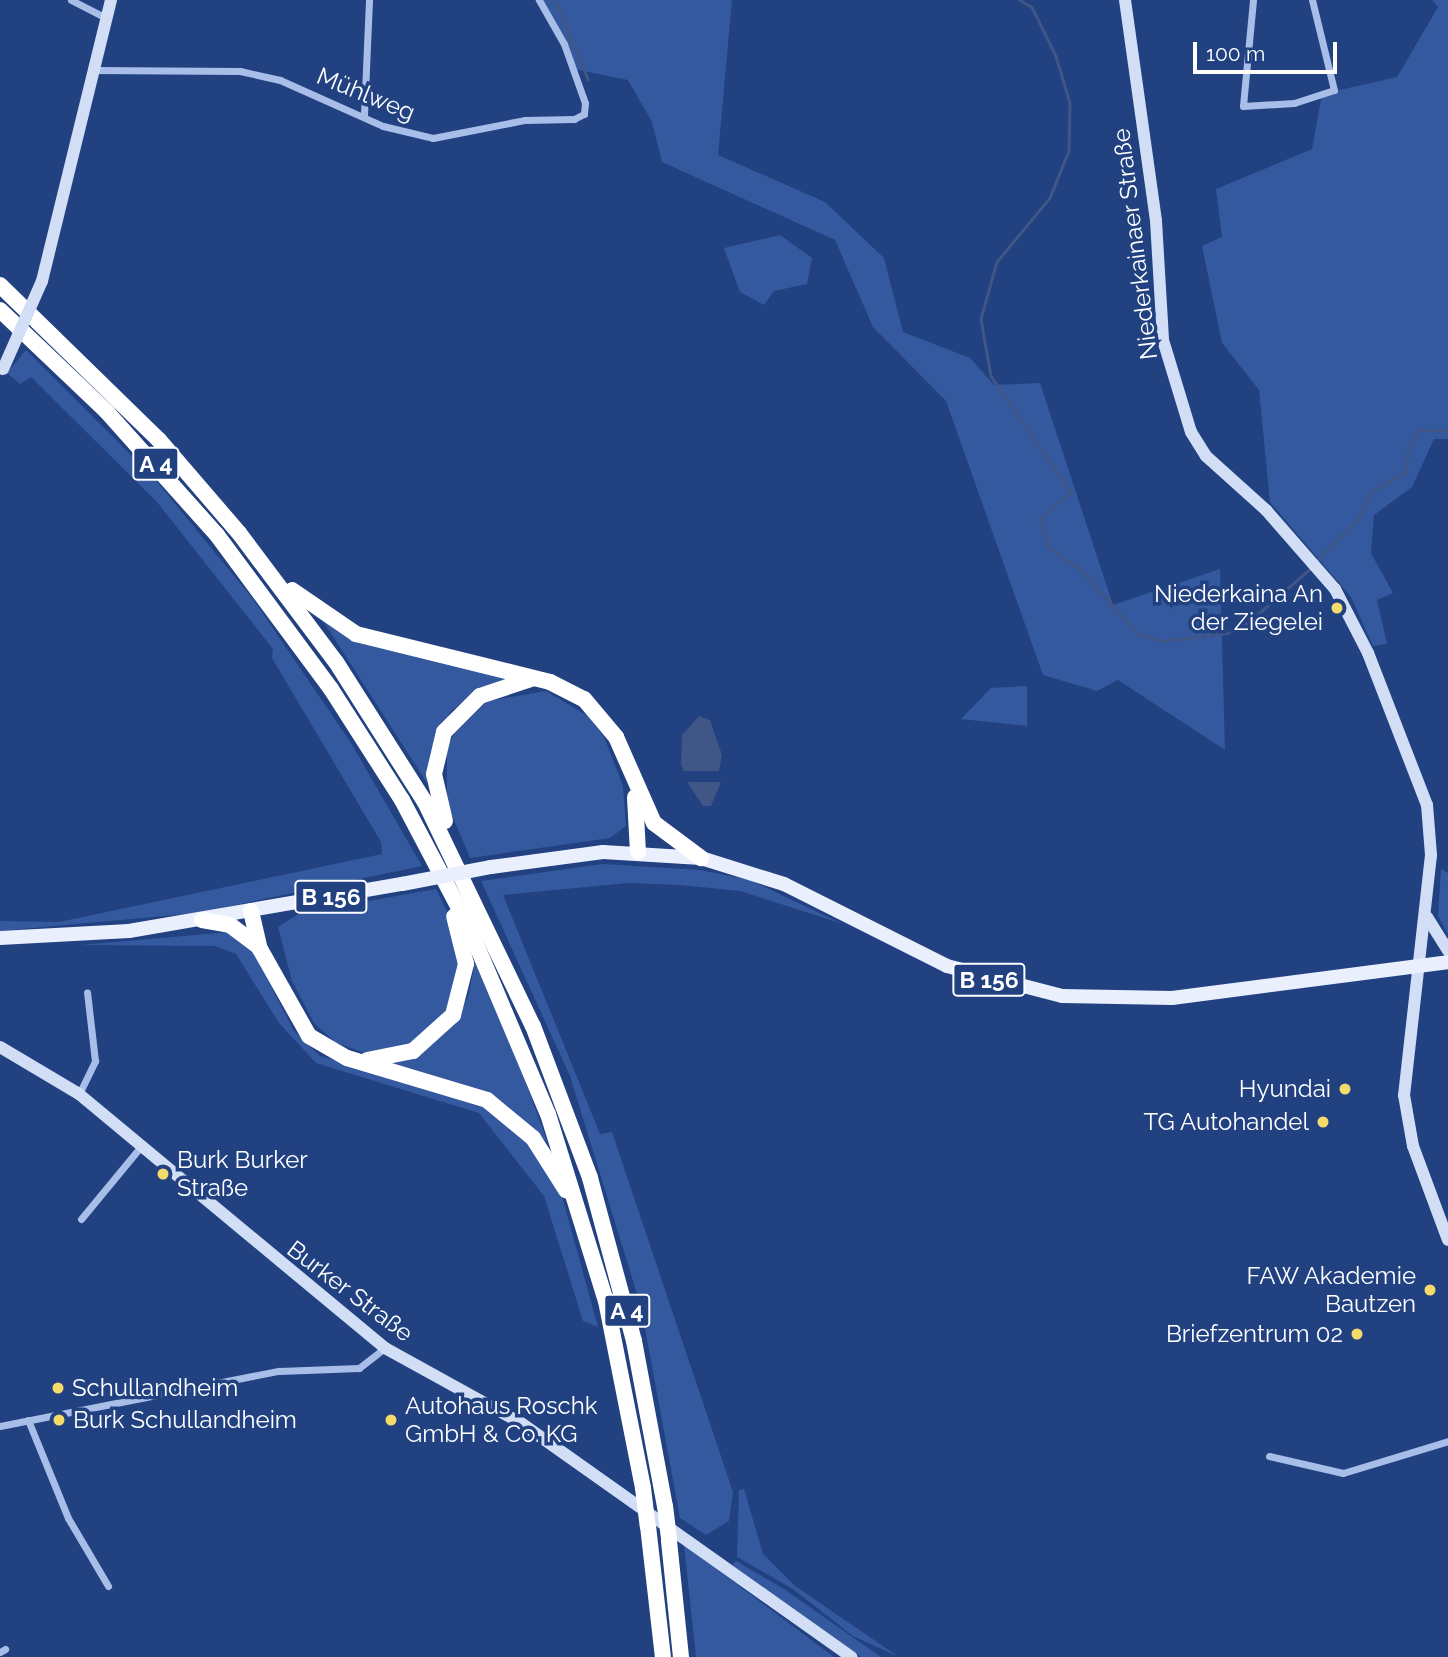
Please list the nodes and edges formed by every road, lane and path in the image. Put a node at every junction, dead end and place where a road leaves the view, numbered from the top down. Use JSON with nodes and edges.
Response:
{"nodes":[{"id":1,"x":71,"y":0,"type":"edge"},
{"id":2,"x":111,"y":0,"type":"edge"},
{"id":3,"x":369,"y":0,"type":"edge"},
{"id":4,"x":539,"y":0,"type":"edge"},
{"id":5,"x":1125,"y":0,"type":"edge"},
{"id":6,"x":1253,"y":0,"type":"edge"},
{"id":7,"x":1312,"y":0,"type":"edge"},
{"id":8,"x":103,"y":16,"type":"junction"},
{"id":9,"x":91,"y":70,"type":"junction"},
{"id":10,"x":364,"y":115,"type":"dead end"},
{"id":11,"x":0,"y":285,"type":"edge"},
{"id":12,"x":0,"y":310,"type":"edge"},
{"id":13,"x":2,"y":373,"type":"edge"},
{"id":14,"x":272,"y":573,"type":"junction"},
{"id":15,"x":537,"y":679,"type":"junction"},
{"id":16,"x":633,"y":781,"type":"junction"},
{"id":17,"x":638,"y":852,"type":"junction"},
{"id":18,"x":433,"y":858,"type":"junction"},
{"id":19,"x":701,"y":859,"type":"junction"},
{"id":20,"x":467,"y":879,"type":"junction"},
{"id":21,"x":1425,"y":908,"type":"junction"},
{"id":22,"x":256,"y":910,"type":"junction"},
{"id":23,"x":202,"y":920,"type":"junction"},
{"id":24,"x":0,"y":938,"type":"edge"},
{"id":25,"x":260,"y":948,"type":"junction"},
{"id":26,"x":1448,"y":951,"type":"edge"},
{"id":27,"x":1448,"y":962,"type":"edge"},
{"id":28,"x":1417,"y":966,"type":"junction"},
{"id":29,"x":274,"y":973,"type":"junction"},
{"id":30,"x":87,"y":992,"type":"dead end"},
{"id":31,"x":0,"y":1047,"type":"edge"},
{"id":32,"x":358,"y":1060,"type":"junction"},
{"id":33,"x":79,"y":1094,"type":"junction"},
{"id":34,"x":142,"y":1145,"type":"junction"},
{"id":35,"x":582,"y":1216,"type":"junction"},
{"id":36,"x":80,"y":1219,"type":"dead end"},
{"id":37,"x":1448,"y":1240,"type":"edge"},
{"id":38,"x":385,"y":1348,"type":"junction"},
{"id":39,"x":28,"y":1420,"type":"junction"},
{"id":40,"x":0,"y":1426,"type":"edge"},
{"id":41,"x":1448,"y":1441,"type":"edge"},
{"id":42,"x":1269,"y":1456,"type":"dead end"},
{"id":43,"x":108,"y":1586,"type":"dead end"},
{"id":44,"x":663,"y":1657,"type":"edge"},
{"id":45,"x":681,"y":1657,"type":"edge"},
{"id":46,"x":851,"y":1657,"type":"edge"}],
"edges":[{"from":1,"to":8,"type":"street"},
{"from":2,"to":8,"type":"street"},
{"from":3,"to":10,"type":"street"},
{"from":4,"to":9,"type":"street","name":"Mühlweg"},
{"from":5,"to":21,"type":"street","name":"Niederkainaer Straße"},
{"from":6,"to":7,"type":"street"},
{"from":8,"to":9,"type":"street"},
{"from":9,"to":13,"type":"street","bridge":true},
{"from":11,"to":14,"type":"highway","number":"A 4"},
{"from":12,"to":18,"type":"highway","number":"A 4"},
{"from":14,"to":15,"type":"highway"},
{"from":14,"to":20,"type":"highway","number":"A 4"},
{"from":15,"to":16,"type":"highway"},
{"from":15,"to":20,"type":"highway"},
{"from":16,"to":17,"type":"highway"},
{"from":16,"to":19,"type":"highway"},
{"from":17,"to":19,"type":"main road","number":"B 156"},
{"from":17,"to":22,"type":"main road","number":"B 156","bridge":true},
{"from":18,"to":32,"type":"highway"},
{"from":18,"to":35,"type":"highway","number":"A 4"},
{"from":19,"to":28,"type":"main road","number":"B 156"},
{"from":20,"to":45,"type":"highway","number":"A 4","bridge":true},
{"from":21,"to":26,"type":"street","name":"Niederkainaer Straße"},
{"from":21,"to":28,"type":"street","name":"Niederkainaer Straße"},
{"from":22,"to":23,"type":"main road","number":"B 156"},
{"from":22,"to":25,"type":"highway"},
{"from":22,"to":29,"type":"highway"},
{"from":23,"to":24,"type":"main road","number":"B 156"},
{"from":23,"to":25,"type":"highway"},
{"from":25,"to":29,"type":"highway"},
{"from":27,"to":28,"type":"main road","number":"B 156"},
{"from":28,"to":37,"type":"street","name":"Niederkainaer Straße"},
{"from":29,"to":32,"type":"highway"},
{"from":30,"to":33,"type":"street"},
{"from":31,"to":33,"type":"street","name":"Burker Straße"},
{"from":32,"to":35,"type":"highway"},
{"from":33,"to":34,"type":"street","name":"Burker Straße"},
{"from":34,"to":36,"type":"street"},
{"from":34,"to":38,"type":"street","name":"Burker Straße"},
{"from":35,"to":44,"type":"highway","number":"A 4","bridge":true},
{"from":38,"to":39,"type":"street"},
{"from":38,"to":46,"type":"street","name":"Burker Straße"},
{"from":39,"to":40,"type":"street"},
{"from":39,"to":43,"type":"street"},
{"from":41,"to":42,"type":"street"}]}
